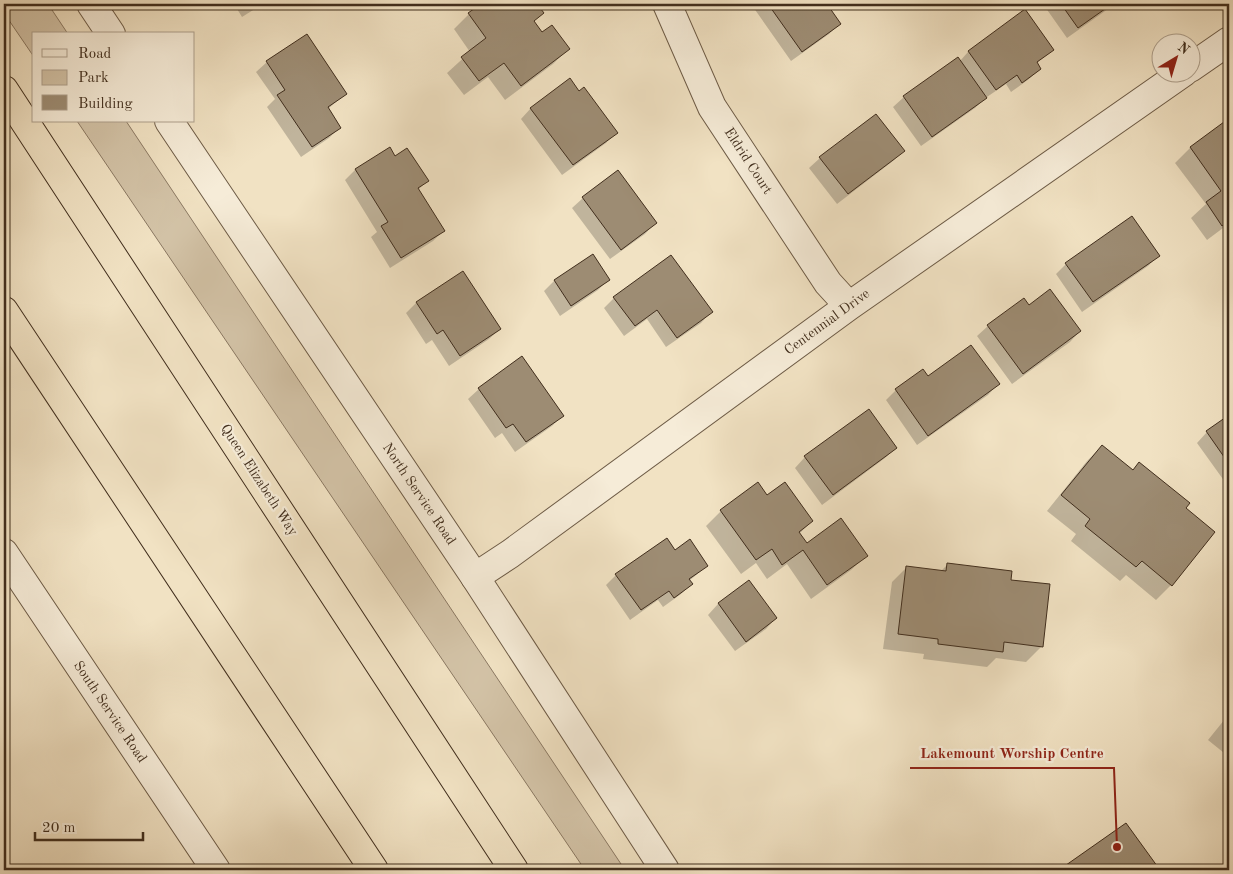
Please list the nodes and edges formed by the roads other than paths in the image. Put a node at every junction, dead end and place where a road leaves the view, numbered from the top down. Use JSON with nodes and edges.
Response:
{"nodes":[{"id":1,"x":91,"y":4,"type":"edge"},
{"id":2,"x":667,"y":4,"type":"edge"},
{"id":3,"x":110,"y":32,"type":"edge"},
{"id":4,"x":1229,"y":41,"type":"edge"},
{"id":5,"x":1200,"y":61,"type":"edge"},
{"id":6,"x":1170,"y":82,"type":"edge"},
{"id":7,"x":4,"y":90,"type":"edge"},
{"id":8,"x":170,"y":122,"type":"edge"},
{"id":9,"x":849,"y":306,"type":"junction"},
{"id":10,"x":4,"y":312,"type":"edge"},
{"id":11,"x":4,"y":553,"type":"edge"},
{"id":12,"x":475,"y":577,"type":"junction"},
{"id":13,"x":216,"y":870,"type":"edge"},
{"id":14,"x":374,"y":870,"type":"edge"},
{"id":15,"x":514,"y":870,"type":"edge"},
{"id":16,"x":665,"y":870,"type":"edge"}],
"edges":[{"from":1,"to":3,"type":"street"},
{"from":2,"to":9,"type":"street","name":"Eldrid Court"},
{"from":4,"to":5,"type":"street"},
{"from":6,"to":9,"type":"street","name":"Centennial Drive"},
{"from":7,"to":15,"type":"highway","name":"Queen Elizabeth Way"},
{"from":8,"to":12,"type":"street","name":"North Service Road"},
{"from":9,"to":12,"type":"street","name":"Centennial Drive"},
{"from":10,"to":14,"type":"highway"},
{"from":11,"to":13,"type":"street","name":"South Service Road"},
{"from":12,"to":16,"type":"street","name":"North Service Road"}]}
